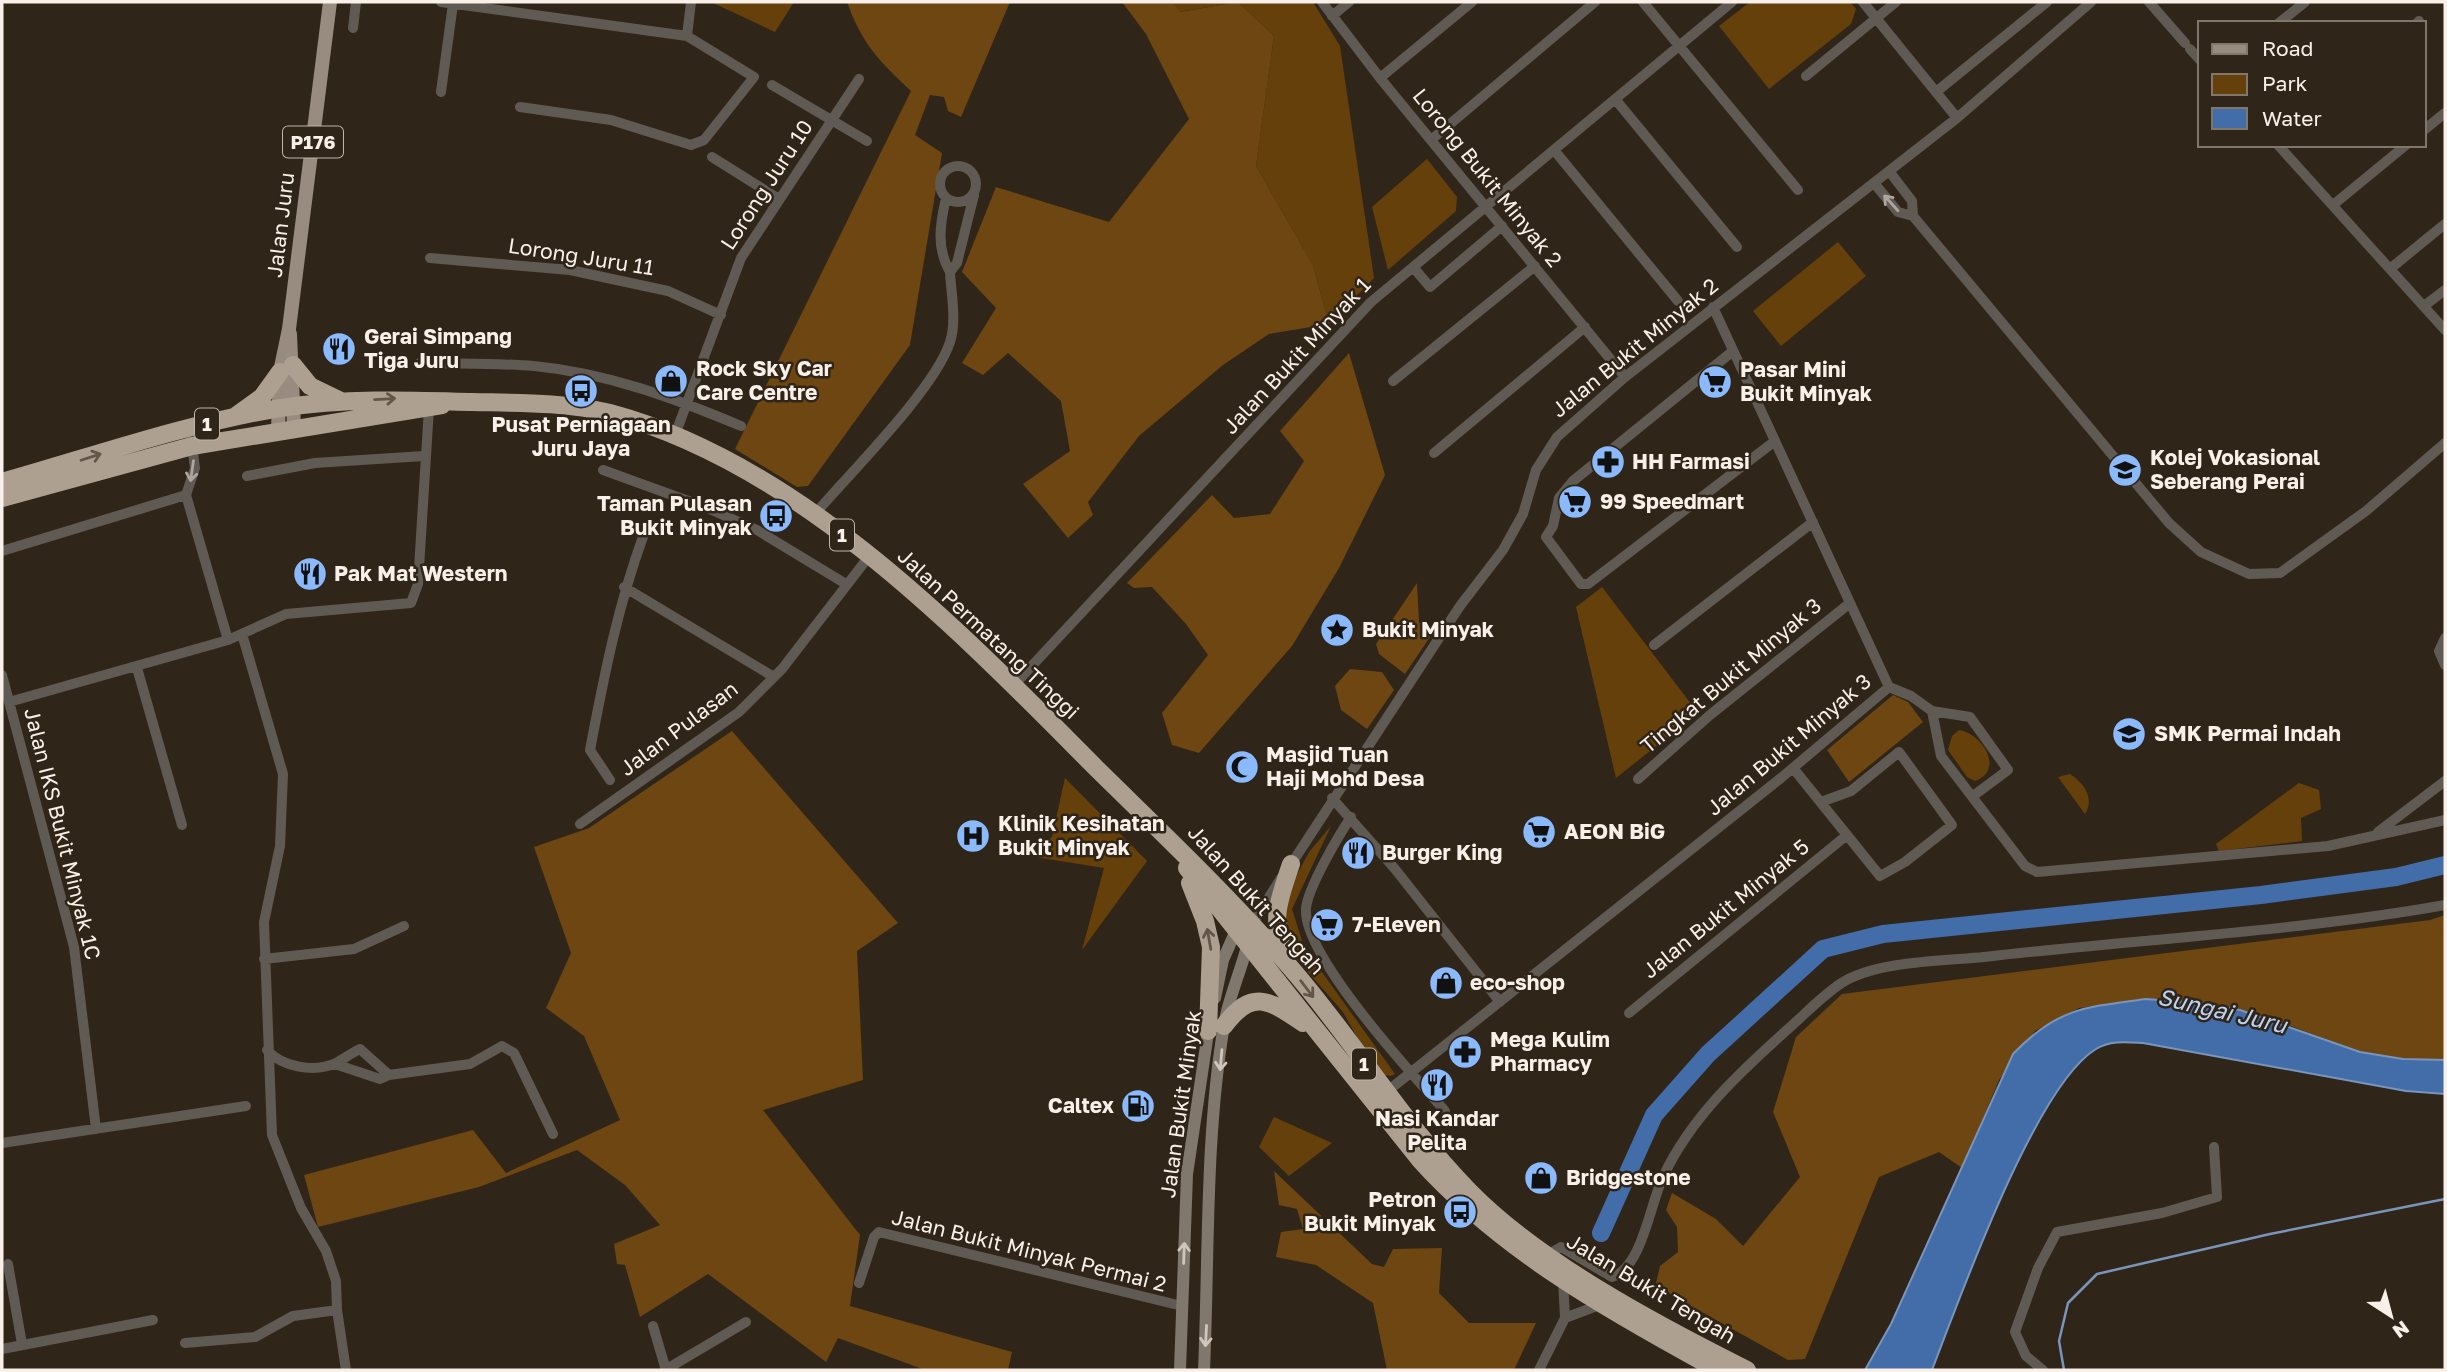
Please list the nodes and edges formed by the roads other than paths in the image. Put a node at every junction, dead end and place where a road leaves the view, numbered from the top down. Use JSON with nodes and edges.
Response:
{"nodes":[{"id":1,"x":330,"y":2,"type":"edge"},
{"id":2,"x":356,"y":2,"type":"edge"},
{"id":3,"x":441,"y":2,"type":"edge"},
{"id":4,"x":691,"y":2,"type":"edge"},
{"id":5,"x":1322,"y":2,"type":"edge"},
{"id":6,"x":1349,"y":2,"type":"edge"},
{"id":7,"x":1472,"y":2,"type":"edge"},
{"id":8,"x":1595,"y":2,"type":"edge"},
{"id":9,"x":1643,"y":2,"type":"edge"},
{"id":10,"x":1732,"y":2,"type":"edge"},
{"id":11,"x":1863,"y":2,"type":"edge"},
{"id":12,"x":1896,"y":2,"type":"edge"},
{"id":13,"x":2047,"y":2,"type":"edge"},
{"id":14,"x":2091,"y":2,"type":"edge"},
{"id":15,"x":2149,"y":2,"type":"edge"},
{"id":16,"x":2305,"y":2,"type":"edge"},
{"id":17,"x":459,"y":3,"type":"edge"},
{"id":18,"x":1332,"y":16,"type":"junction"},
{"id":19,"x":1876,"y":18,"type":"junction"},
{"id":20,"x":2281,"y":21,"type":"edge"},
{"id":21,"x":353,"y":29,"type":"dead end"},
{"id":22,"x":687,"y":36,"type":"junction"},
{"id":23,"x":1680,"y":46,"type":"junction"},
{"id":24,"x":2198,"y":58,"type":"edge"},
{"id":25,"x":1806,"y":76,"type":"dead end"},
{"id":26,"x":1380,"y":78,"type":"junction"},
{"id":27,"x":859,"y":79,"type":"dead end"},
{"id":28,"x":772,"y":85,"type":"dead end"},
{"id":29,"x":441,"y":92,"type":"dead end"},
{"id":30,"x":1936,"y":92,"type":"junction"},
{"id":31,"x":1615,"y":99,"type":"junction"},
{"id":32,"x":520,"y":107,"type":"dead end"},
{"id":33,"x":2445,"y":113,"type":"edge"},
{"id":34,"x":1957,"y":118,"type":"junction"},
{"id":35,"x":831,"y":120,"type":"junction"},
{"id":36,"x":2426,"y":129,"type":"edge"},
{"id":37,"x":1431,"y":140,"type":"junction"},
{"id":38,"x":867,"y":141,"type":"dead end"},
{"id":39,"x":2280,"y":147,"type":"edge"},
{"id":40,"x":2404,"y":147,"type":"edge"},
{"id":41,"x":1554,"y":150,"type":"junction"},
{"id":42,"x":712,"y":157,"type":"dead end"},
{"id":43,"x":1889,"y":171,"type":"junction"},
{"id":44,"x":1874,"y":183,"type":"junction"},
{"id":45,"x":1798,"y":190,"type":"dead end"},
{"id":46,"x":974,"y":195,"type":"junction"},
{"id":47,"x":946,"y":198,"type":"junction"},
{"id":48,"x":779,"y":199,"type":"junction"},
{"id":49,"x":2333,"y":205,"type":"junction"},
{"id":50,"x":1486,"y":206,"type":"junction"},
{"id":51,"x":1913,"y":216,"type":"junction"},
{"id":52,"x":2445,"y":224,"type":"edge"},
{"id":53,"x":1502,"y":226,"type":"junction"},
{"id":54,"x":1737,"y":247,"type":"dead end"},
{"id":55,"x":430,"y":258,"type":"dead end"},
{"id":56,"x":1535,"y":266,"type":"junction"},
{"id":57,"x":1413,"y":267,"type":"junction"},
{"id":58,"x":2391,"y":268,"type":"junction"},
{"id":59,"x":950,"y":272,"type":"junction"},
{"id":60,"x":2445,"y":290,"type":"edge"},
{"id":61,"x":1678,"y":302,"type":"dead end"},
{"id":62,"x":2424,"y":306,"type":"junction"},
{"id":63,"x":1713,"y":307,"type":"junction"},
{"id":64,"x":721,"y":315,"type":"junction"},
{"id":65,"x":1585,"y":327,"type":"junction"},
{"id":66,"x":2445,"y":330,"type":"edge"},
{"id":67,"x":1733,"y":351,"type":"junction"},
{"id":68,"x":420,"y":363,"type":"dead end"},
{"id":69,"x":286,"y":368,"type":"junction"},
{"id":70,"x":1625,"y":377,"type":"junction"},
{"id":71,"x":1393,"y":381,"type":"dead end"},
{"id":72,"x":341,"y":401,"type":"junction"},
{"id":73,"x":452,"y":402,"type":"junction"},
{"id":74,"x":686,"y":403,"type":"junction"},
{"id":75,"x":285,"y":408,"type":"junction"},
{"id":76,"x":429,"y":408,"type":"junction"},
{"id":77,"x":231,"y":419,"type":"junction"},
{"id":78,"x":741,"y":426,"type":"dead end"},
{"id":79,"x":286,"y":428,"type":"junction"},
{"id":80,"x":675,"y":435,"type":"junction"},
{"id":81,"x":1775,"y":441,"type":"junction"},
{"id":82,"x":2445,"y":443,"type":"edge"},
{"id":83,"x":192,"y":446,"type":"junction"},
{"id":84,"x":1434,"y":453,"type":"dead end"},
{"id":85,"x":424,"y":456,"type":"junction"},
{"id":86,"x":603,"y":470,"type":"dead end"},
{"id":87,"x":247,"y":475,"type":"dead end"},
{"id":88,"x":2,"y":482,"type":"edge"},
{"id":89,"x":186,"y":495,"type":"junction"},
{"id":90,"x":2,"y":498,"type":"edge"},
{"id":91,"x":814,"y":515,"type":"junction"},
{"id":92,"x":1813,"y":522,"type":"junction"},
{"id":93,"x":644,"y":534,"type":"dead end"},
{"id":94,"x":2,"y":551,"type":"edge"},
{"id":95,"x":870,"y":555,"type":"junction"},
{"id":96,"x":846,"y":584,"type":"junction"},
{"id":97,"x":624,"y":587,"type":"junction"},
{"id":98,"x":1850,"y":603,"type":"junction"},
{"id":99,"x":242,"y":634,"type":"junction"},
{"id":100,"x":2445,"y":638,"type":"edge"},
{"id":101,"x":228,"y":640,"type":"junction"},
{"id":102,"x":1654,"y":645,"type":"dead end"},
{"id":103,"x":2445,"y":665,"type":"edge"},
{"id":104,"x":137,"y":668,"type":"junction"},
{"id":105,"x":2,"y":675,"type":"edge"},
{"id":106,"x":774,"y":677,"type":"junction"},
{"id":107,"x":1014,"y":685,"type":"junction"},
{"id":108,"x":1889,"y":687,"type":"junction"},
{"id":109,"x":9,"y":702,"type":"junction"},
{"id":110,"x":1932,"y":711,"type":"junction"},
{"id":111,"x":1793,"y":768,"type":"junction"},
{"id":112,"x":1638,"y":779,"type":"dead end"},
{"id":113,"x":610,"y":780,"type":"dead end"},
{"id":114,"x":2445,"y":781,"type":"edge"},
{"id":115,"x":1973,"y":796,"type":"junction"},
{"id":116,"x":1332,"y":799,"type":"junction"},
{"id":117,"x":1821,"y":802,"type":"junction"},
{"id":118,"x":1351,"y":817,"type":"junction"},
{"id":119,"x":2445,"y":820,"type":"edge"},
{"id":120,"x":580,"y":824,"type":"dead end"},
{"id":121,"x":182,"y":825,"type":"dead end"},
{"id":122,"x":1161,"y":831,"type":"junction"},
{"id":123,"x":2375,"y":834,"type":"junction"},
{"id":124,"x":1847,"y":835,"type":"junction"},
{"id":125,"x":1291,"y":864,"type":"junction"},
{"id":126,"x":2445,"y":905,"type":"edge"},
{"id":127,"x":1243,"y":924,"type":"junction"},
{"id":128,"x":404,"y":926,"type":"dead end"},
{"id":129,"x":1247,"y":946,"type":"junction"},
{"id":130,"x":264,"y":959,"type":"junction"},
{"id":131,"x":1291,"y":968,"type":"junction"},
{"id":132,"x":1500,"y":1002,"type":"junction"},
{"id":133,"x":1629,"y":1013,"type":"dead end"},
{"id":134,"x":1216,"y":1029,"type":"junction"},
{"id":135,"x":1321,"y":1035,"type":"junction"},
{"id":136,"x":267,"y":1050,"type":"junction"},
{"id":137,"x":335,"y":1064,"type":"junction"},
{"id":138,"x":1409,"y":1074,"type":"junction"},
{"id":139,"x":389,"y":1075,"type":"junction"},
{"id":140,"x":1385,"y":1093,"type":"junction"},
{"id":141,"x":246,"y":1106,"type":"dead end"},
{"id":142,"x":1445,"y":1111,"type":"dead end"},
{"id":143,"x":96,"y":1129,"type":"junction"},
{"id":144,"x":553,"y":1134,"type":"dead end"},
{"id":145,"x":2,"y":1143,"type":"edge"},
{"id":146,"x":2214,"y":1147,"type":"dead end"},
{"id":147,"x":1552,"y":1256,"type":"junction"},
{"id":148,"x":8,"y":1264,"type":"dead end"},
{"id":149,"x":1563,"y":1279,"type":"junction"},
{"id":150,"x":859,"y":1283,"type":"dead end"},
{"id":151,"x":1602,"y":1304,"type":"junction"},
{"id":152,"x":1182,"y":1306,"type":"junction"},
{"id":153,"x":337,"y":1310,"type":"junction"},
{"id":154,"x":1565,"y":1318,"type":"junction"},
{"id":155,"x":153,"y":1320,"type":"dead end"},
{"id":156,"x":746,"y":1322,"type":"dead end"},
{"id":157,"x":653,"y":1326,"type":"dead end"},
{"id":158,"x":185,"y":1343,"type":"dead end"},
{"id":159,"x":22,"y":1344,"type":"junction"},
{"id":160,"x":2,"y":1349,"type":"edge"},
{"id":161,"x":346,"y":1370,"type":"edge"},
{"id":162,"x":665,"y":1370,"type":"edge"},
{"id":163,"x":1180,"y":1370,"type":"edge"},
{"id":164,"x":1204,"y":1370,"type":"edge"},
{"id":165,"x":1539,"y":1370,"type":"edge"},
{"id":166,"x":1718,"y":1370,"type":"edge"},
{"id":167,"x":1747,"y":1370,"type":"edge"},
{"id":168,"x":2043,"y":1370,"type":"edge"}],
"edges":[{"from":1,"to":69,"type":"main road","name":"Jalan Juru","number":"P176"},
{"from":2,"to":21,"type":"street"},
{"from":3,"to":17,"type":"street"},
{"from":4,"to":22,"type":"street"},
{"from":5,"to":18,"type":"street","name":"Lorong Bukit Minyak 2"},
{"from":6,"to":18,"type":"street"},
{"from":7,"to":26,"type":"street"},
{"from":8,"to":37,"type":"street"},
{"from":9,"to":23,"type":"street"},
{"from":10,"to":23,"type":"street","name":"Jalan Bukit Minyak 1"},
{"from":11,"to":19,"type":"street"},
{"from":12,"to":19,"type":"street"},
{"from":13,"to":30,"type":"street"},
{"from":14,"to":34,"type":"street","name":"Jalan Bukit Minyak 2"},
{"from":15,"to":24,"type":"street"},
{"from":16,"to":20,"type":"street"},
{"from":17,"to":22,"type":"street"},
{"from":17,"to":29,"type":"street"},
{"from":18,"to":26,"type":"street","name":"Lorong Bukit Minyak 2"},
{"from":19,"to":25,"type":"street"},
{"from":19,"to":30,"type":"street"},
{"from":22,"to":32,"type":"street"},
{"from":23,"to":31,"type":"street","name":"Jalan Bukit Minyak 1"},
{"from":23,"to":45,"type":"street"},
{"from":26,"to":37,"type":"street","name":"Lorong Bukit Minyak 2"},
{"from":27,"to":35,"type":"street","name":"Lorong Juru 10"},
{"from":28,"to":35,"type":"street"},
{"from":30,"to":34,"type":"street"},
{"from":31,"to":41,"type":"street","name":"Jalan Bukit Minyak 1"},
{"from":31,"to":54,"type":"street"},
{"from":33,"to":36,"type":"street"},
{"from":34,"to":43,"type":"street","name":"Jalan Bukit Minyak 2"},
{"from":35,"to":38,"type":"street"},
{"from":35,"to":48,"type":"street","name":"Lorong Juru 10"},
{"from":37,"to":50,"type":"street","name":"Lorong Bukit Minyak 2"},
{"from":39,"to":49,"type":"street"},
{"from":40,"to":49,"type":"street"},
{"from":41,"to":50,"type":"street","name":"Jalan Bukit Minyak 1"},
{"from":41,"to":61,"type":"street"},
{"from":42,"to":48,"type":"street"},
{"from":43,"to":44,"type":"street","name":"Jalan Bukit Minyak 2"},
{"from":43,"to":51,"type":"street"},
{"from":51,"to":44,"type":"street","one_way":true},
{"from":44,"to":63,"type":"street","name":"Jalan Bukit Minyak 2"},
{"from":46,"to":47,"type":"street"},
{"from":46,"to":47,"type":"street"},
{"from":46,"to":59,"type":"street"},
{"from":47,"to":59,"type":"street"},
{"from":48,"to":64,"type":"street","name":"Lorong Juru 10"},
{"from":49,"to":58,"type":"street"},
{"from":50,"to":53,"type":"street","name":"Lorong Bukit Minyak 2"},
{"from":50,"to":57,"type":"street","name":"Jalan Bukit Minyak 1"},
{"from":51,"to":82,"type":"street"},
{"from":52,"to":58,"type":"street"},
{"from":53,"to":56,"type":"street","name":"Lorong Bukit Minyak 2"},
{"from":53,"to":57,"type":"street"},
{"from":55,"to":64,"type":"street","name":"Lorong Juru 11"},
{"from":56,"to":65,"type":"street","name":"Lorong Bukit Minyak 2"},
{"from":56,"to":71,"type":"street"},
{"from":57,"to":107,"type":"street","name":"Jalan Bukit Minyak 1"},
{"from":58,"to":62,"type":"street"},
{"from":59,"to":91,"type":"street"},
{"from":60,"to":62,"type":"street"},
{"from":62,"to":66,"type":"street"},
{"from":63,"to":67,"type":"street","name":"Jalan Bukit Minyak 3"},
{"from":63,"to":70,"type":"street","name":"Jalan Bukit Minyak 2"},
{"from":64,"to":74,"type":"street","name":"Lorong Juru 10"},
{"from":65,"to":70,"type":"street","name":"Lorong Bukit Minyak 2"},
{"from":65,"to":84,"type":"street"},
{"from":67,"to":81,"type":"street","name":"Jalan Bukit Minyak 3"},
{"from":67,"to":81,"type":"street"},
{"from":68,"to":74,"type":"street"},
{"from":69,"to":72,"type":"highway"},
{"from":69,"to":75,"type":"main road","name":"Jalan Juru","number":"P176"},
{"from":69,"to":77,"type":"highway"},
{"from":70,"to":116,"type":"street","name":"Jalan Bukit Minyak 2"},
{"from":72,"to":73,"type":"highway","name":"Jalan Permatang Tinggi","number":"1","one_way":true},
{"from":72,"to":75,"type":"highway","name":"Jalan Permatang Tinggi","number":"1"},
{"from":73,"to":76,"type":"highway","name":"Jalan Permatang Tinggi","number":"1"},
{"from":73,"to":80,"type":"highway","name":"Jalan Permatang Tinggi","number":"1"},
{"from":74,"to":78,"type":"street"},
{"from":74,"to":80,"type":"street","name":"Lorong Juru 10"},
{"from":75,"to":77,"type":"highway","name":"Jalan Permatang Tinggi","number":"1"},
{"from":75,"to":79,"type":"main road","name":"Jalan Juru","number":"P176"},
{"from":76,"to":79,"type":"highway","name":"Jalan Permatang Tinggi","number":"1"},
{"from":76,"to":85,"type":"street"},
{"from":88,"to":77,"type":"highway","name":"Jalan Permatang Tinggi","number":"1","one_way":true},
{"from":79,"to":83,"type":"highway","name":"Jalan Permatang Tinggi","number":"1"},
{"from":80,"to":91,"type":"highway","name":"Jalan Permatang Tinggi","number":"1"},
{"from":81,"to":92,"type":"street","name":"Jalan Bukit Minyak 3"},
{"from":83,"to":89,"type":"street","one_way":true},
{"from":83,"to":90,"type":"highway","name":"Jalan Permatang Tinggi","number":"1"},
{"from":85,"to":87,"type":"street"},
{"from":85,"to":99,"type":"street"},
{"from":86,"to":96,"type":"street"},
{"from":89,"to":94,"type":"street"},
{"from":89,"to":101,"type":"street"},
{"from":91,"to":95,"type":"highway","name":"Jalan Permatang Tinggi","number":"1"},
{"from":92,"to":98,"type":"street","name":"Jalan Bukit Minyak 3"},
{"from":92,"to":102,"type":"street"},
{"from":93,"to":97,"type":"street"},
{"from":95,"to":96,"type":"street","name":"Jalan Pulasan"},
{"from":95,"to":107,"type":"highway","name":"Jalan Permatang Tinggi","number":"1"},
{"from":96,"to":106,"type":"street","name":"Jalan Pulasan"},
{"from":97,"to":106,"type":"street"},
{"from":97,"to":113,"type":"street"},
{"from":98,"to":108,"type":"street","name":"Jalan Bukit Minyak 3"},
{"from":98,"to":112,"type":"street","name":"Tingkat Bukit Minyak 3"},
{"from":99,"to":101,"type":"street"},
{"from":99,"to":130,"type":"street"},
{"from":100,"to":103,"type":"street"},
{"from":101,"to":104,"type":"street"},
{"from":104,"to":109,"type":"street"},
{"from":104,"to":121,"type":"street"},
{"from":105,"to":109,"type":"street","name":"Jalan IKS Bukit Minyak 1C"},
{"from":106,"to":120,"type":"street","name":"Jalan Pulasan"},
{"from":107,"to":122,"type":"highway","name":"Jalan Permatang Tinggi","number":"1"},
{"from":108,"to":110,"type":"street"},
{"from":108,"to":111,"type":"street","name":"Jalan Bukit Minyak 3"},
{"from":109,"to":143,"type":"street","name":"Jalan IKS Bukit Minyak 1C"},
{"from":110,"to":115,"type":"street"},
{"from":110,"to":115,"type":"street"},
{"from":111,"to":117,"type":"street"},
{"from":111,"to":132,"type":"street","name":"Jalan Bukit Minyak 3"},
{"from":114,"to":123,"type":"street"},
{"from":115,"to":123,"type":"street"},
{"from":116,"to":118,"type":"street"},
{"from":116,"to":125,"type":"street","name":"Jalan Bukit Minyak 2"},
{"from":117,"to":124,"type":"street"},
{"from":117,"to":124,"type":"street"},
{"from":118,"to":132,"type":"street"},
{"from":118,"to":138,"type":"street"},
{"from":119,"to":123,"type":"street"},
{"from":122,"to":127,"type":"highway","name":"Jalan Bukit Tengah","number":"1"},
{"from":134,"to":122,"type":"highway","one_way":true},
{"from":124,"to":133,"type":"street","name":"Jalan Bukit Minyak 5"},
{"from":125,"to":127,"type":"street","name":"Jalan Bukit Minyak 2"},
{"from":125,"to":131,"type":"highway"},
{"from":126,"to":147,"type":"street"},
{"from":127,"to":129,"type":"highway","name":"Jalan Bukit Tengah","number":"1"},
{"from":127,"to":131,"type":"highway","name":"Jalan Bukit Tengah","number":"1"},
{"from":127,"to":134,"type":"main road","name":"Jalan Bukit Minyak"},
{"from":128,"to":130,"type":"street"},
{"from":129,"to":134,"type":"main road","name":"Jalan Bukit Minyak"},
{"from":129,"to":135,"type":"highway","name":"Jalan Bukit Tengah","number":"1"},
{"from":130,"to":136,"type":"street"},
{"from":131,"to":140,"type":"highway","name":"Jalan Bukit Tengah","number":"1","one_way":true},
{"from":132,"to":138,"type":"street","name":"Jalan Bukit Minyak 3"},
{"from":134,"to":135,"type":"highway"},
{"from":152,"to":134,"type":"main road","name":"Jalan Bukit Minyak","one_way":true},
{"from":134,"to":164,"type":"main road","name":"Jalan Bukit Minyak","one_way":true},
{"from":135,"to":149,"type":"highway","name":"Jalan Bukit Tengah","number":"1"},
{"from":136,"to":137,"type":"street"},
{"from":136,"to":153,"type":"street"},
{"from":137,"to":139,"type":"street"},
{"from":137,"to":139,"type":"street"},
{"from":138,"to":140,"type":"street","name":"Jalan Bukit Minyak 3"},
{"from":138,"to":142,"type":"street"},
{"from":139,"to":144,"type":"street"},
{"from":140,"to":147,"type":"highway","name":"Jalan Bukit Tengah","number":"1"},
{"from":141,"to":143,"type":"street"},
{"from":143,"to":145,"type":"street"},
{"from":146,"to":168,"type":"street"},
{"from":147,"to":167,"type":"highway","name":"Jalan Bukit Tengah","number":"1"},
{"from":148,"to":159,"type":"street"},
{"from":149,"to":151,"type":"highway","name":"Jalan Bukit Tengah","number":"1"},
{"from":149,"to":154,"type":"street"},
{"from":150,"to":152,"type":"street","name":"Jalan Bukit Minyak Permai 2"},
{"from":151,"to":154,"type":"street"},
{"from":151,"to":166,"type":"highway","name":"Jalan Bukit Tengah","number":"1"},
{"from":152,"to":163,"type":"main road","name":"Jalan Bukit Minyak"},
{"from":153,"to":158,"type":"street"},
{"from":153,"to":161,"type":"street"},
{"from":154,"to":165,"type":"street"},
{"from":155,"to":159,"type":"street"},
{"from":156,"to":162,"type":"street"},
{"from":157,"to":162,"type":"street"},
{"from":159,"to":160,"type":"street"}]}
